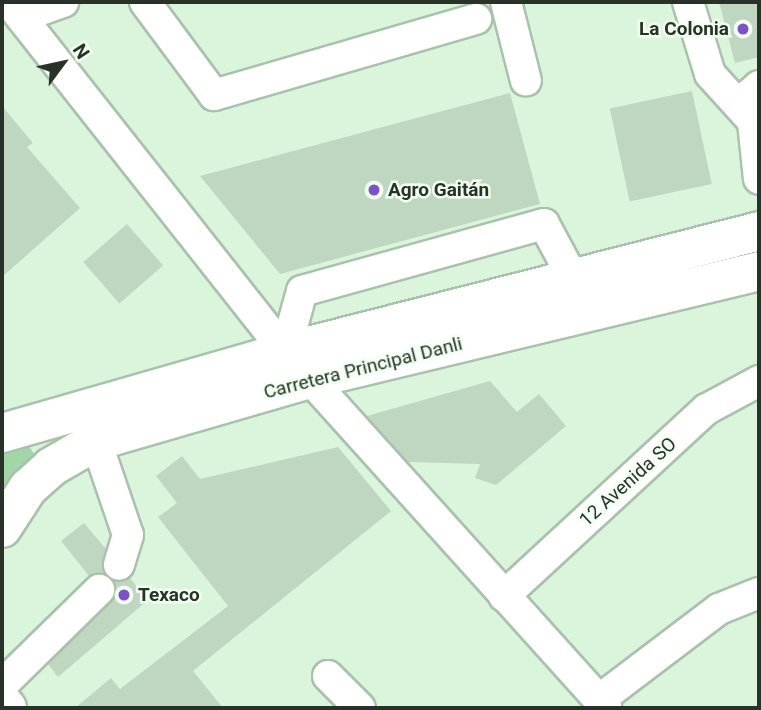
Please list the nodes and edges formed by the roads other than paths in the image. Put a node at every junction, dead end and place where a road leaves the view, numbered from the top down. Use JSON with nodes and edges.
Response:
{"nodes":[{"id":1,"x":63,"y":2,"type":"edge"},
{"id":2,"x":145,"y":2,"type":"edge"},
{"id":3,"x":506,"y":2,"type":"edge"},
{"id":4,"x":688,"y":2,"type":"edge"},
{"id":5,"x":15,"y":9,"type":"edge"},
{"id":6,"x":477,"y":19,"type":"dead end"},
{"id":7,"x":526,"y":80,"type":"dead end"},
{"id":8,"x":759,"y":86,"type":"edge"},
{"id":9,"x":754,"y":136,"type":"edge"},
{"id":10,"x":759,"y":179,"type":"edge"},
{"id":11,"x":759,"y":231,"type":"edge"},
{"id":12,"x":759,"y":271,"type":"edge"},
{"id":13,"x":573,"y":278,"type":"junction"},
{"id":14,"x":285,"y":352,"type":"junction"},
{"id":15,"x":310,"y":379,"type":"junction"},
{"id":16,"x":759,"y":381,"type":"edge"},
{"id":17,"x":2,"y":433,"type":"edge"},
{"id":18,"x":96,"y":441,"type":"junction"},
{"id":19,"x":2,"y":528,"type":"edge"},
{"id":20,"x":119,"y":565,"type":"dead end"},
{"id":21,"x":99,"y":590,"type":"dead end"},
{"id":22,"x":759,"y":593,"type":"edge"},
{"id":23,"x":504,"y":596,"type":"junction"},
{"id":24,"x":328,"y":676,"type":"dead end"},
{"id":25,"x":2,"y":685,"type":"edge"},
{"id":26,"x":2,"y":702,"type":"edge"},
{"id":27,"x":602,"y":704,"type":"edge"},
{"id":28,"x":7,"y":708,"type":"edge"},
{"id":29,"x":360,"y":708,"type":"edge"}],
"edges":[{"from":1,"to":5,"type":"street"},
{"from":2,"to":6,"type":"street"},
{"from":3,"to":7,"type":"street"},
{"from":4,"to":9,"type":"street"},
{"from":5,"to":14,"type":"street"},
{"from":8,"to":9,"type":"street"},
{"from":9,"to":10,"type":"street"},
{"from":11,"to":13,"type":"main road","name":"Carretera Principal Danli"},
{"from":12,"to":15,"type":"main road","name":"Carretera Principal Danli"},
{"from":13,"to":14,"type":"main road","name":"Carretera Principal Danli"},
{"from":13,"to":14,"type":"street"},
{"from":14,"to":17,"type":"main road","name":"Carretera Principal Danli"},
{"from":15,"to":18,"type":"main road","name":"Carretera Principal Danli"},
{"from":15,"to":23,"type":"street"},
{"from":16,"to":23,"type":"street","name":"12 Avenida SO"},
{"from":18,"to":19,"type":"main road","name":"Carretera Principal Danli"},
{"from":18,"to":20,"type":"street"},
{"from":21,"to":25,"type":"street"},
{"from":22,"to":27,"type":"street"},
{"from":23,"to":27,"type":"street"},
{"from":24,"to":29,"type":"street"},
{"from":26,"to":28,"type":"main road"}]}
